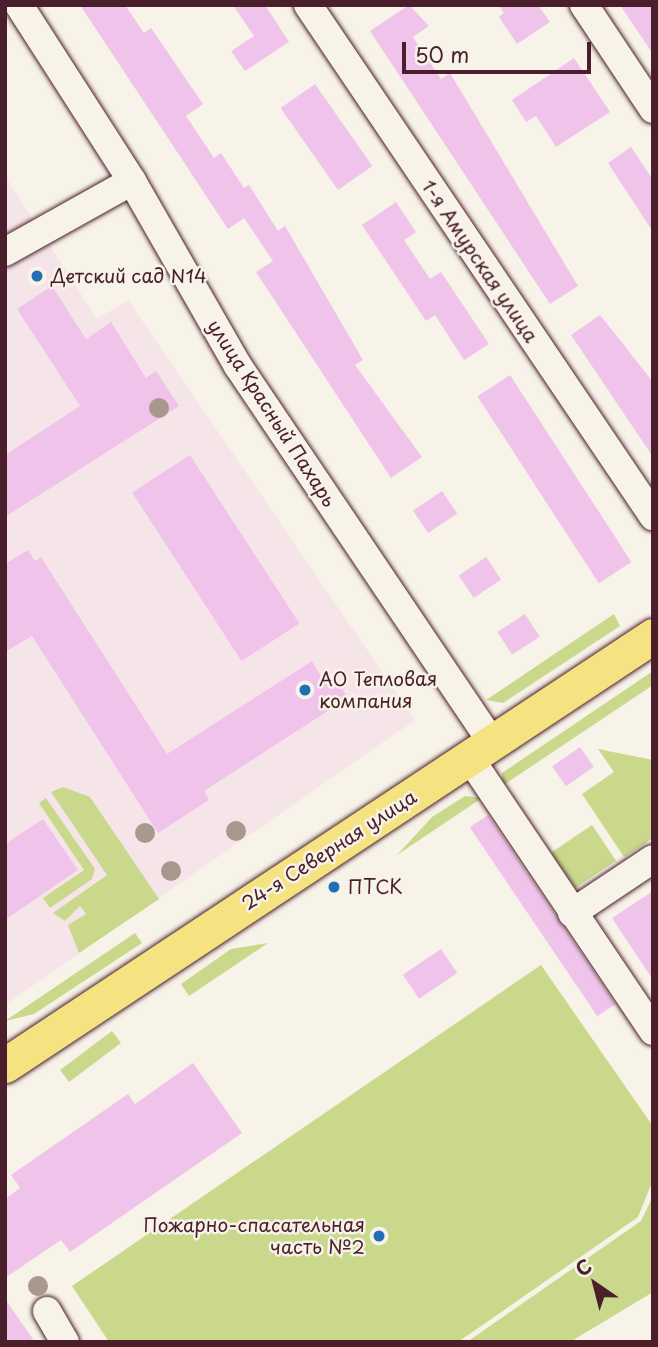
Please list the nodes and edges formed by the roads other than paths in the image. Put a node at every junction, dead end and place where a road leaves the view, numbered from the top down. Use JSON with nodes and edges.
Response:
{"nodes":[{"id":1,"x":19,"y":5,"type":"edge"},
{"id":2,"x":308,"y":5,"type":"edge"},
{"id":3,"x":584,"y":5,"type":"edge"},
{"id":4,"x":653,"y":109,"type":"edge"},
{"id":5,"x":132,"y":181,"type":"junction"},
{"id":6,"x":5,"y":252,"type":"edge"},
{"id":7,"x":653,"y":516,"type":"edge"},
{"id":8,"x":653,"y":636,"type":"edge"},
{"id":9,"x":481,"y":749,"type":"junction"},
{"id":10,"x":653,"y":859,"type":"edge"},
{"id":11,"x":572,"y":912,"type":"junction"},
{"id":12,"x":653,"y":1031,"type":"edge"},
{"id":13,"x":5,"y":1065,"type":"edge"},
{"id":14,"x":47,"y":1311,"type":"dead end"},
{"id":15,"x":65,"y":1342,"type":"edge"}],
"edges":[{"from":1,"to":5,"type":"street","name":"улица Красный Пахарь"},
{"from":2,"to":7,"type":"street","name":"1-я Амурская улица"},
{"from":3,"to":4,"type":"street"},
{"from":5,"to":6,"type":"street"},
{"from":5,"to":9,"type":"street","name":"улица Красный Пахарь"},
{"from":8,"to":9,"type":"main road","name":"24-я Северная улица"},
{"from":9,"to":11,"type":"street","name":"улица Красный Пахарь"},
{"from":9,"to":13,"type":"main road","name":"24-я Северная улица"},
{"from":10,"to":11,"type":"street"},
{"from":11,"to":12,"type":"street","name":"улица Красный Пахарь"},
{"from":14,"to":15,"type":"street"}]}
